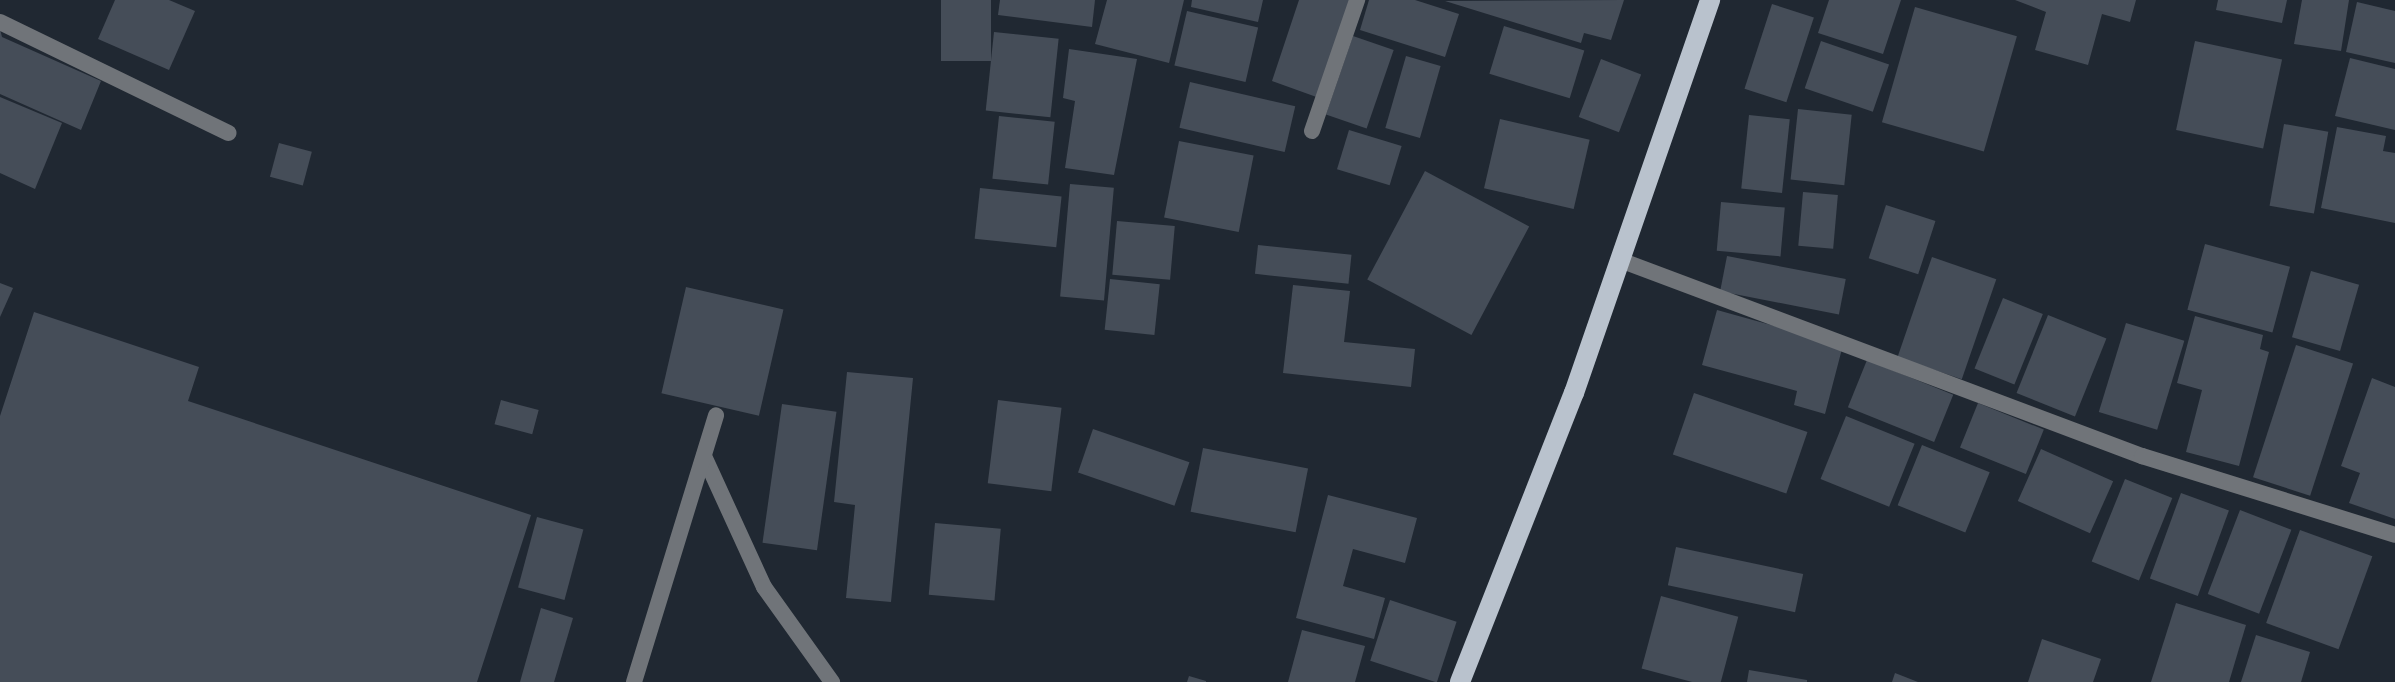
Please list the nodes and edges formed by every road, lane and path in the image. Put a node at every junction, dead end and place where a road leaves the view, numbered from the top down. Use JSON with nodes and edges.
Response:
{"nodes":[{"id":1,"x":1357,"y":0,"type":"edge"},
{"id":2,"x":1710,"y":0,"type":"edge"},
{"id":3,"x":0,"y":22,"type":"edge"},
{"id":4,"x":1312,"y":131,"type":"dead end"},
{"id":5,"x":229,"y":133,"type":"dead end"},
{"id":6,"x":1620,"y":260,"type":"junction"},
{"id":7,"x":716,"y":415,"type":"dead end"},
{"id":8,"x":704,"y":456,"type":"junction"},
{"id":9,"x":2395,"y":535,"type":"edge"},
{"id":10,"x":634,"y":682,"type":"edge"},
{"id":11,"x":832,"y":682,"type":"edge"},
{"id":12,"x":1460,"y":682,"type":"edge"}],
"edges":[{"from":1,"to":4,"type":"street"},
{"from":2,"to":6,"type":"main road"},
{"from":3,"to":5,"type":"street"},
{"from":6,"to":9,"type":"street"},
{"from":6,"to":12,"type":"main road"},
{"from":7,"to":8,"type":"street"},
{"from":8,"to":10,"type":"street"},
{"from":8,"to":11,"type":"street"}]}
